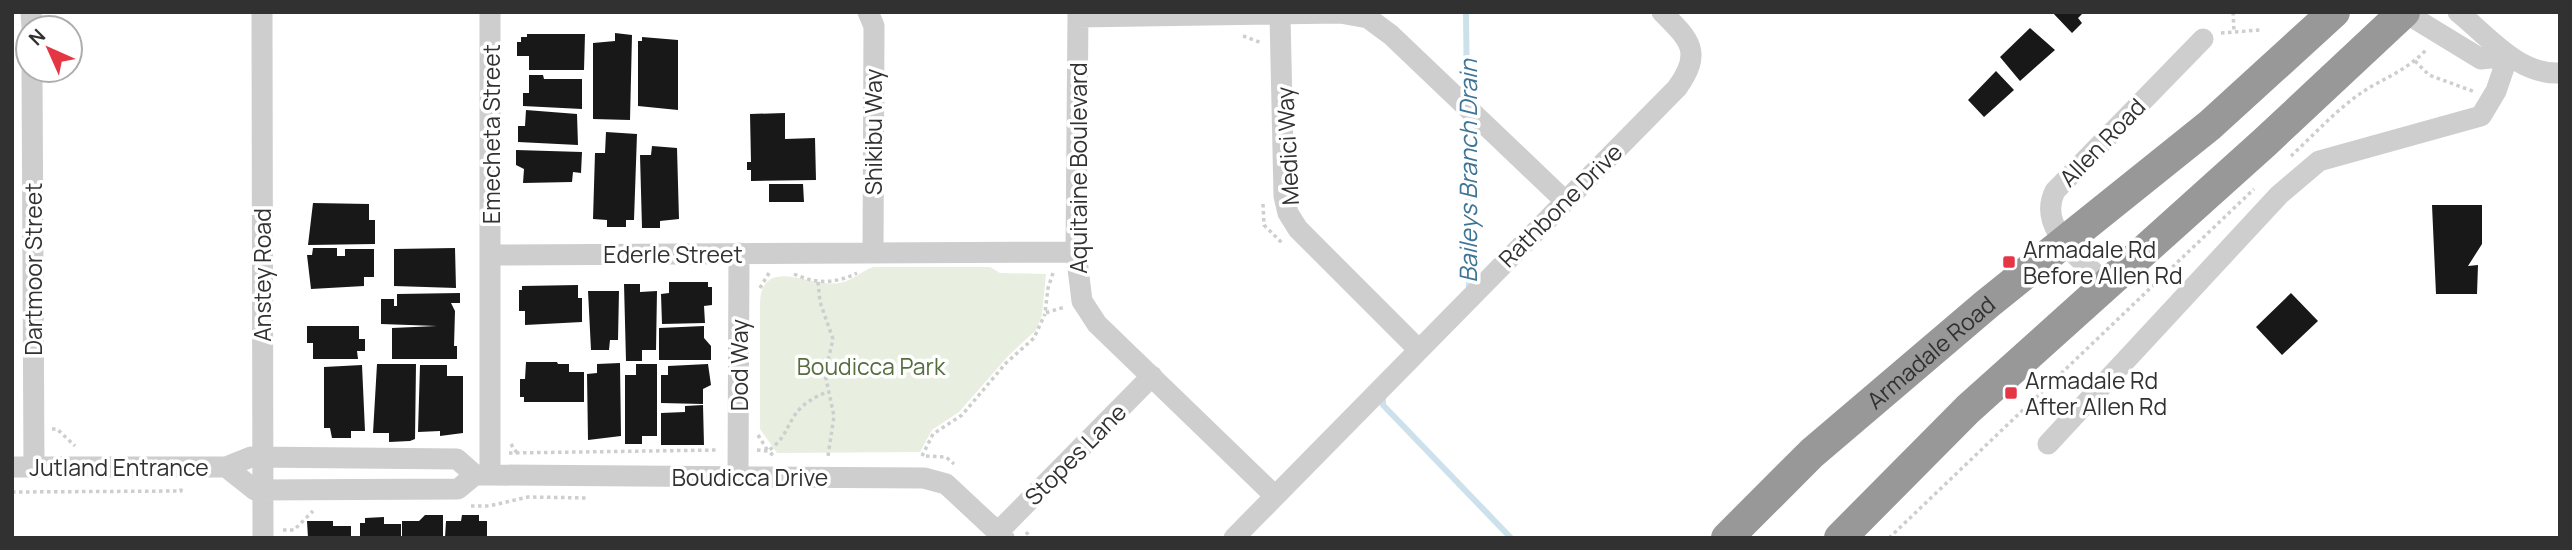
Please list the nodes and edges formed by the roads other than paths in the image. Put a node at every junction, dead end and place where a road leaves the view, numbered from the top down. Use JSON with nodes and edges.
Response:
{"nodes":[{"id":1,"x":262,"y":12,"type":"edge"},
{"id":2,"x":491,"y":12,"type":"edge"},
{"id":3,"x":868,"y":12,"type":"edge"},
{"id":4,"x":1662,"y":12,"type":"edge"},
{"id":5,"x":2334,"y":12,"type":"edge"},
{"id":6,"x":2404,"y":12,"type":"edge"},
{"id":7,"x":2458,"y":12,"type":"edge"},
{"id":8,"x":1078,"y":15,"type":"edge"},
{"id":9,"x":1280,"y":16,"type":"junction"},
{"id":10,"x":2203,"y":39,"type":"road end"},
{"id":11,"x":2508,"y":56,"type":"junction"},
{"id":12,"x":2560,"y":73,"type":"edge"},
{"id":13,"x":32,"y":84,"type":"edge"},
{"id":14,"x":1564,"y":200,"type":"junction"},
{"id":15,"x":2064,"y":241,"type":"junction"},
{"id":16,"x":1076,"y":252,"type":"junction"},
{"id":17,"x":739,"y":253,"type":"junction"},
{"id":18,"x":873,"y":253,"type":"junction"},
{"id":19,"x":491,"y":255,"type":"junction"},
{"id":20,"x":2107,"y":285,"type":"junction"},
{"id":21,"x":1418,"y":349,"type":"junction"},
{"id":22,"x":1152,"y":376,"type":"junction"},
{"id":23,"x":2048,"y":444,"type":"dead end"},
{"id":24,"x":263,"y":457,"type":"junction"},
{"id":25,"x":12,"y":467,"type":"edge"},
{"id":26,"x":34,"y":467,"type":"junction"},
{"id":27,"x":226,"y":467,"type":"junction"},
{"id":28,"x":482,"y":475,"type":"junction"},
{"id":29,"x":738,"y":477,"type":"junction"},
{"id":30,"x":263,"y":490,"type":"junction"},
{"id":31,"x":1275,"y":496,"type":"junction"},
{"id":32,"x":263,"y":535,"type":"edge"},
{"id":33,"x":1001,"y":535,"type":"edge"},
{"id":34,"x":1234,"y":538,"type":"edge"},
{"id":35,"x":1727,"y":538,"type":"edge"},
{"id":36,"x":1840,"y":538,"type":"edge"}],
"edges":[{"from":1,"to":24,"type":"street","name":"Anstey Road"},
{"from":2,"to":19,"type":"street","name":"Emecheta Street"},
{"from":3,"to":18,"type":"street","name":"Shikibu Way"},
{"from":4,"to":14,"type":"street","name":"Rathbone Drive"},
{"from":5,"to":15,"type":"highway","name":"Armadale Road"},
{"from":6,"to":11,"type":"street"},
{"from":6,"to":20,"type":"highway"},
{"from":7,"to":11,"type":"street"},
{"from":8,"to":9,"type":"street"},
{"from":8,"to":16,"type":"street","name":"Aquitaine Boulevard"},
{"from":9,"to":14,"type":"street"},
{"from":9,"to":21,"type":"street","name":"Medici Way"},
{"from":10,"to":15,"type":"street","name":"Allen Road"},
{"from":11,"to":12,"type":"street"},
{"from":11,"to":23,"type":"street"},
{"from":13,"to":26,"type":"street","name":"Dartmoor Street"},
{"from":14,"to":21,"type":"street","name":"Rathbone Drive"},
{"from":15,"to":20,"type":"street","name":"Allen Road"},
{"from":15,"to":35,"type":"highway","name":"Armadale Road"},
{"from":16,"to":18,"type":"street","name":"Ederle Street"},
{"from":16,"to":22,"type":"street","name":"Aquitaine Boulevard"},
{"from":17,"to":18,"type":"street","name":"Ederle Street"},
{"from":17,"to":19,"type":"street","name":"Ederle Street"},
{"from":17,"to":29,"type":"street","name":"Dod Way"},
{"from":19,"to":28,"type":"street"},
{"from":20,"to":36,"type":"highway"},
{"from":21,"to":31,"type":"street","name":"Rathbone Drive"},
{"from":22,"to":31,"type":"street","name":"Aquitaine Boulevard"},
{"from":22,"to":33,"type":"street","name":"Stopes Lane"},
{"from":24,"to":27,"type":"street","name":"Jutland Entrance"},
{"from":24,"to":28,"type":"street","name":"Boudicca Drive"},
{"from":24,"to":30,"type":"street","name":"Anstey Road"},
{"from":25,"to":26,"type":"street","name":"Jutland Entrance"},
{"from":26,"to":27,"type":"street","name":"Jutland Entrance"},
{"from":27,"to":30,"type":"street","name":"Jutland Entrance"},
{"from":28,"to":29,"type":"street","name":"Boudicca Drive"},
{"from":28,"to":30,"type":"street","name":"Boudicca Drive"},
{"from":29,"to":33,"type":"street","name":"Boudicca Drive"},
{"from":30,"to":32,"type":"street","name":"Anstey Road"},
{"from":31,"to":34,"type":"street","name":"Rathbone Drive"}]}
